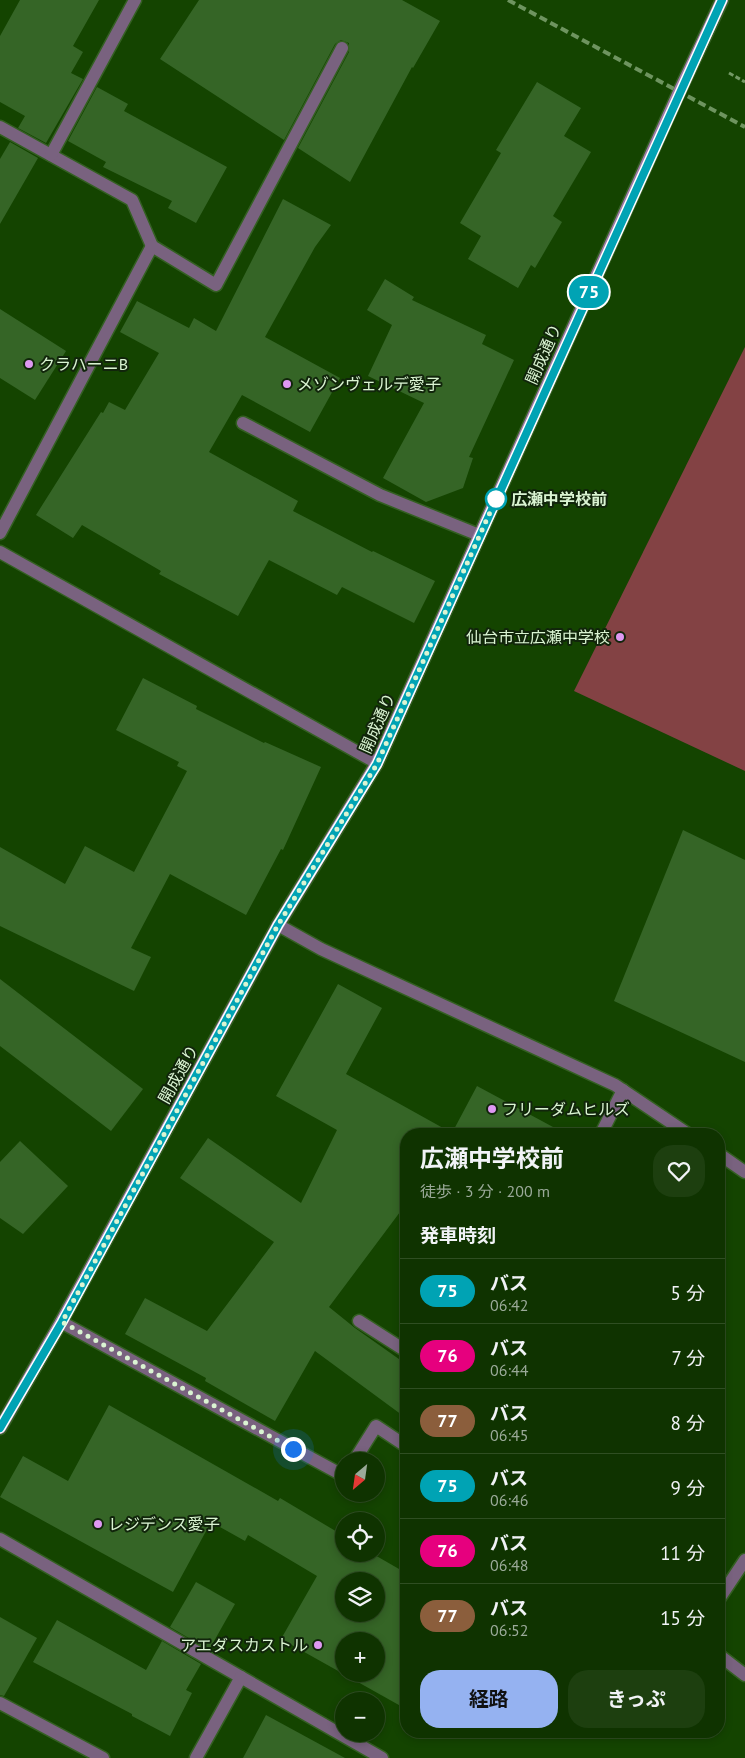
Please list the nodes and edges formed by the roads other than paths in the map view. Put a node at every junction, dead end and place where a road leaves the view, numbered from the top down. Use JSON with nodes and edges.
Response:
{"nodes":[{"id":1,"x":135,"y":0,"type":"edge"},
{"id":2,"x":722,"y":0,"type":"edge"},
{"id":3,"x":342,"y":48,"type":"dead end"},
{"id":4,"x":0,"y":127,"type":"edge"},
{"id":5,"x":51,"y":155,"type":"junction"},
{"id":6,"x":152,"y":246,"type":"junction"},
{"id":7,"x":243,"y":423,"type":"dead end"},
{"id":8,"x":0,"y":533,"type":"edge"},
{"id":9,"x":480,"y":535,"type":"junction"},
{"id":10,"x":0,"y":552,"type":"edge"},
{"id":11,"x":377,"y":764,"type":"junction"},
{"id":12,"x":278,"y":925,"type":"junction"},
{"id":13,"x":623,"y":1090,"type":"junction"},
{"id":14,"x":604,"y":1128,"type":"edge"},
{"id":15,"x":679,"y":1128,"type":"edge"},
{"id":16,"x":725,"y":1158,"type":"edge"},
{"id":17,"x":745,"y":1172,"type":"edge"},
{"id":18,"x":359,"y":1321,"type":"dead end"},
{"id":19,"x":62,"y":1322,"type":"junction"},
{"id":20,"x":400,"y":1347,"type":"edge"},
{"id":21,"x":0,"y":1428,"type":"edge"},
{"id":22,"x":400,"y":1442,"type":"edge"},
{"id":23,"x":360,"y":1452,"type":"edge"},
{"id":24,"x":335,"y":1471,"type":"edge"},
{"id":25,"x":0,"y":1539,"type":"edge"},
{"id":26,"x":745,"y":1560,"type":"edge"},
{"id":27,"x":725,"y":1590,"type":"edge"},
{"id":28,"x":725,"y":1659,"type":"edge"},
{"id":29,"x":745,"y":1675,"type":"edge"},
{"id":30,"x":241,"y":1677,"type":"junction"},
{"id":31,"x":0,"y":1703,"type":"edge"},
{"id":32,"x":103,"y":1758,"type":"edge"},
{"id":33,"x":196,"y":1758,"type":"edge"},
{"id":34,"x":382,"y":1758,"type":"edge"}],
"edges":[{"from":1,"to":5,"type":"street"},
{"from":2,"to":9,"type":"street","name":"開成通り"},
{"from":3,"to":6,"type":"street"},
{"from":4,"to":5,"type":"street"},
{"from":5,"to":6,"type":"street"},
{"from":6,"to":8,"type":"street"},
{"from":7,"to":9,"type":"street"},
{"from":9,"to":11,"type":"street","name":"開成通り"},
{"from":10,"to":11,"type":"street"},
{"from":11,"to":12,"type":"street","name":"開成通り"},
{"from":12,"to":13,"type":"street"},
{"from":12,"to":19,"type":"street","name":"開成通り"},
{"from":13,"to":14,"type":"street"},
{"from":13,"to":15,"type":"street"},
{"from":16,"to":17,"type":"street"},
{"from":18,"to":20,"type":"street"},
{"from":19,"to":21,"type":"street","name":"開成通り"},
{"from":19,"to":24,"type":"street"},
{"from":22,"to":23,"type":"street"},
{"from":25,"to":30,"type":"street"},
{"from":26,"to":27,"type":"street"},
{"from":28,"to":29,"type":"street"},
{"from":30,"to":33,"type":"street"},
{"from":30,"to":34,"type":"street"},
{"from":31,"to":32,"type":"street"}]}
